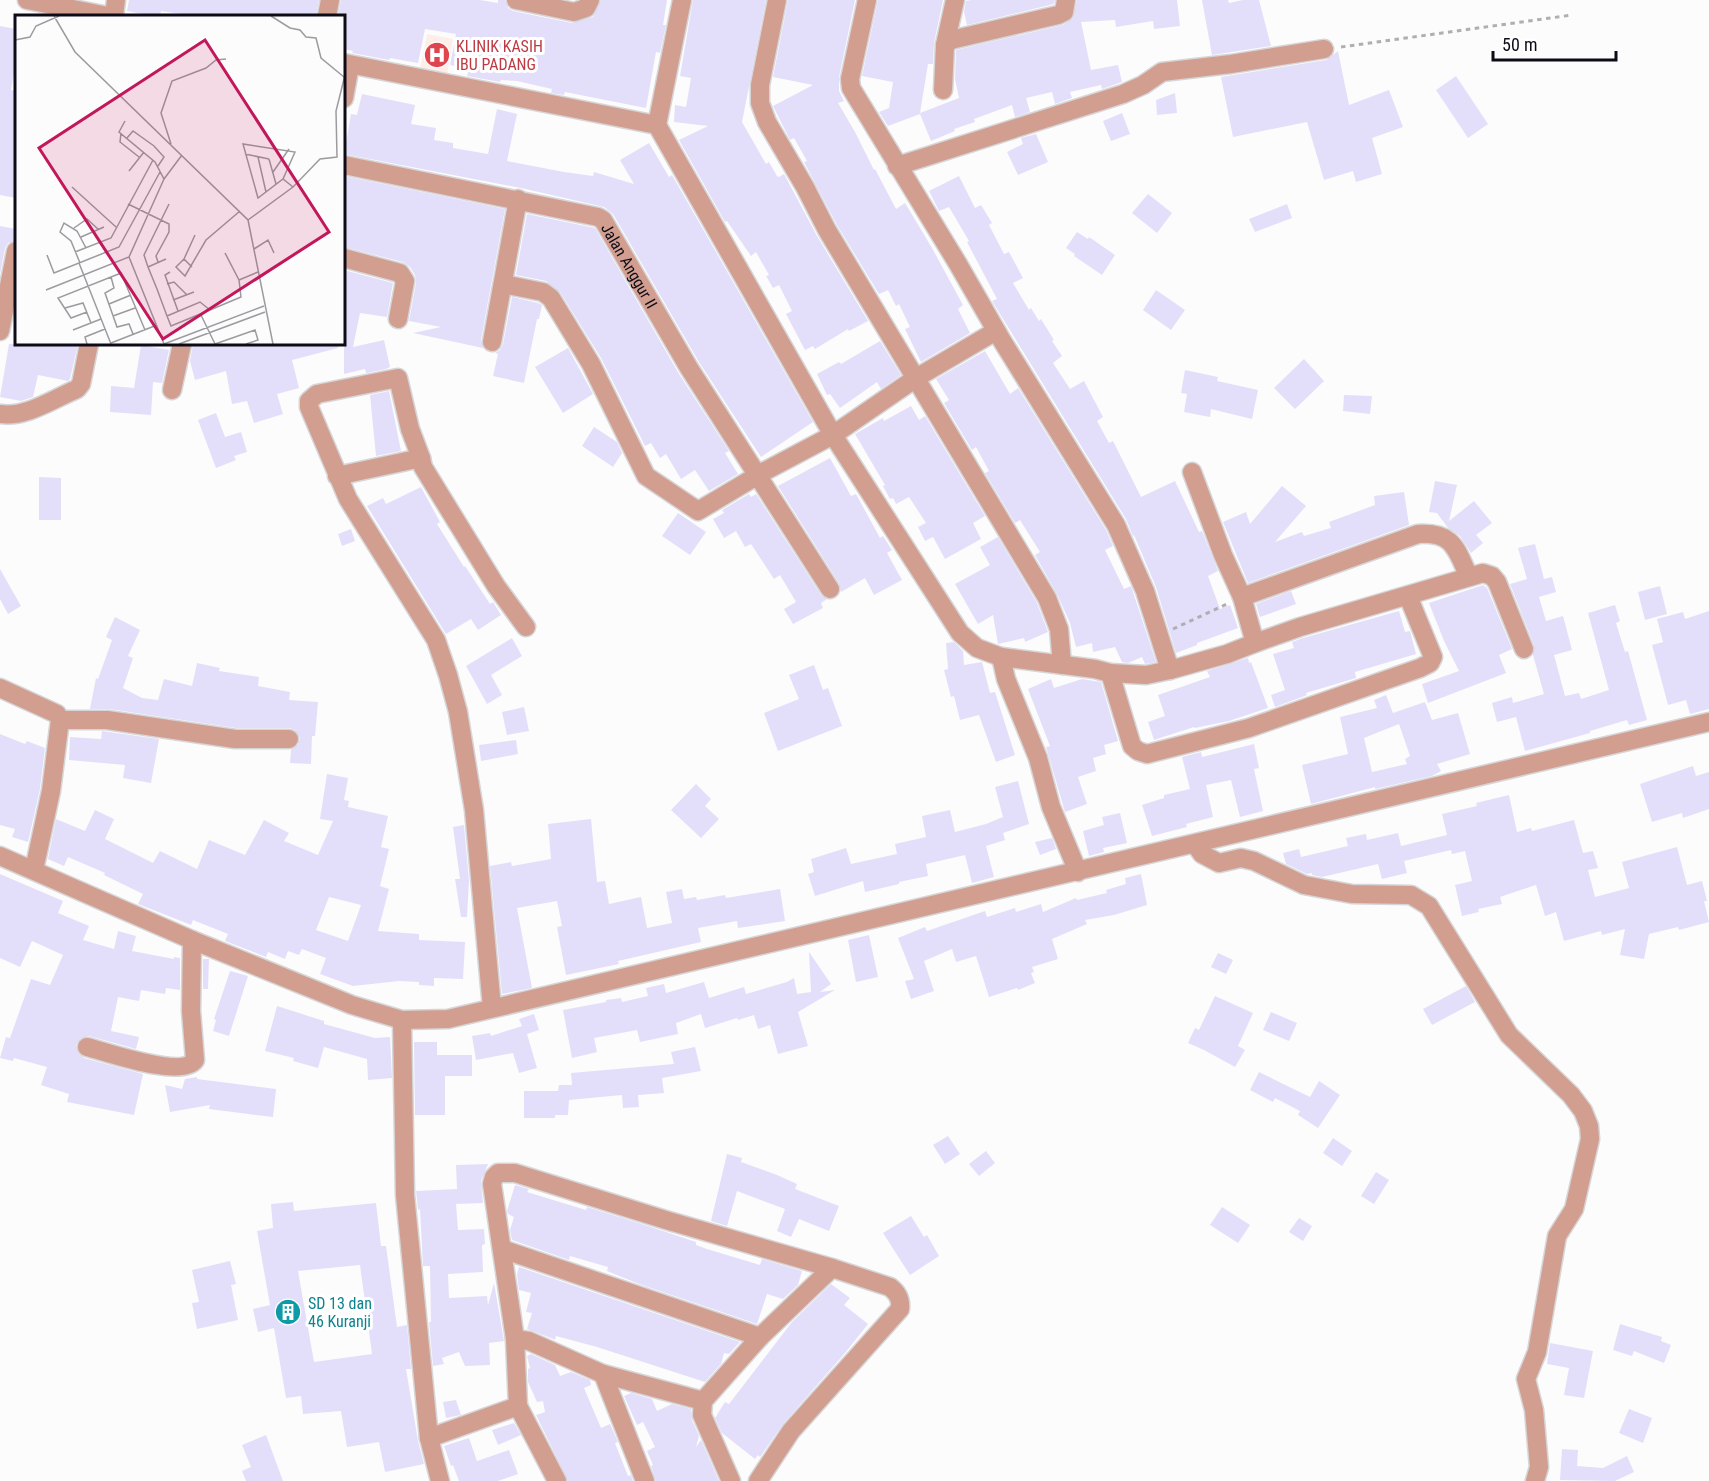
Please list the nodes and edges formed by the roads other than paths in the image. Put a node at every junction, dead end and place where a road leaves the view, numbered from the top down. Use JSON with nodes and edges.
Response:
{"nodes":[{"id":1,"x":27,"y":0,"type":"edge"},
{"id":2,"x":116,"y":0,"type":"edge"},
{"id":3,"x":330,"y":0,"type":"edge"},
{"id":4,"x":516,"y":0,"type":"edge"},
{"id":5,"x":590,"y":0,"type":"edge"},
{"id":6,"x":682,"y":0,"type":"edge"},
{"id":7,"x":777,"y":0,"type":"edge"},
{"id":8,"x":867,"y":0,"type":"edge"},
{"id":9,"x":955,"y":0,"type":"edge"},
{"id":10,"x":1066,"y":0,"type":"edge"},
{"id":11,"x":103,"y":15,"type":"edge"},
{"id":12,"x":114,"y":15,"type":"edge"},
{"id":13,"x":327,"y":15,"type":"edge"},
{"id":14,"x":945,"y":45,"type":"junction"},
{"id":15,"x":1324,"y":49,"type":"road end"},
{"id":16,"x":347,"y":64,"type":"edge"},
{"id":17,"x":345,"y":87,"type":"edge"},
{"id":18,"x":943,"y":90,"type":"dead end"},
{"id":19,"x":657,"y":125,"type":"junction"},
{"id":20,"x":345,"y":165,"type":"edge"},
{"id":21,"x":897,"y":166,"type":"junction"},
{"id":22,"x":518,"y":200,"type":"junction"},
{"id":23,"x":15,"y":255,"type":"edge"},
{"id":24,"x":345,"y":258,"type":"edge"},
{"id":25,"x":503,"y":284,"type":"junction"},
{"id":26,"x":398,"y":319,"type":"dead end"},
{"id":27,"x":0,"y":331,"type":"edge"},
{"id":28,"x":996,"y":331,"type":"junction"},
{"id":29,"x":492,"y":342,"type":"dead end"},
{"id":30,"x":89,"y":345,"type":"edge"},
{"id":31,"x":182,"y":345,"type":"edge"},
{"id":32,"x":916,"y":378,"type":"junction"},
{"id":33,"x":172,"y":390,"type":"dead end"},
{"id":34,"x":0,"y":414,"type":"edge"},
{"id":35,"x":833,"y":435,"type":"junction"},
{"id":36,"x":421,"y":458,"type":"junction"},
{"id":37,"x":1192,"y":472,"type":"dead end"},
{"id":38,"x":758,"y":475,"type":"junction"},
{"id":39,"x":337,"y":476,"type":"junction"},
{"id":40,"x":1466,"y":571,"type":"junction"},
{"id":41,"x":830,"y":589,"type":"dead end"},
{"id":42,"x":1408,"y":596,"type":"junction"},
{"id":43,"x":1242,"y":597,"type":"junction"},
{"id":44,"x":526,"y":627,"type":"dead end"},
{"id":45,"x":1255,"y":643,"type":"junction"},
{"id":46,"x":1524,"y":649,"type":"dead end"},
{"id":47,"x":1001,"y":657,"type":"junction"},
{"id":48,"x":1062,"y":665,"type":"junction"},
{"id":49,"x":1170,"y":670,"type":"junction"},
{"id":50,"x":1110,"y":673,"type":"junction"},
{"id":51,"x":0,"y":688,"type":"edge"},
{"id":52,"x":60,"y":720,"type":"junction"},
{"id":53,"x":1709,"y":722,"type":"edge"},
{"id":54,"x":288,"y":739,"type":"dead end"},
{"id":55,"x":1195,"y":844,"type":"junction"},
{"id":56,"x":0,"y":856,"type":"edge"},
{"id":57,"x":34,"y":870,"type":"junction"},
{"id":58,"x":1078,"y":872,"type":"junction"},
{"id":59,"x":192,"y":940,"type":"junction"},
{"id":60,"x":492,"y":1008,"type":"junction"},
{"id":61,"x":402,"y":1020,"type":"junction"},
{"id":62,"x":87,"y":1047,"type":"dead end"},
{"id":63,"x":502,"y":1249,"type":"junction"},
{"id":64,"x":832,"y":1268,"type":"junction"},
{"id":65,"x":760,"y":1337,"type":"junction"},
{"id":66,"x":515,"y":1339,"type":"junction"},
{"id":67,"x":603,"y":1374,"type":"junction"},
{"id":68,"x":703,"y":1401,"type":"junction"},
{"id":69,"x":518,"y":1406,"type":"junction"},
{"id":70,"x":429,"y":1438,"type":"junction"},
{"id":71,"x":441,"y":1481,"type":"edge"},
{"id":72,"x":556,"y":1481,"type":"edge"},
{"id":73,"x":645,"y":1481,"type":"edge"},
{"id":74,"x":731,"y":1481,"type":"edge"},
{"id":75,"x":758,"y":1481,"type":"edge"},
{"id":76,"x":1535,"y":1481,"type":"edge"}],
"edges":[{"from":1,"to":11,"type":"street"},
{"from":2,"to":12,"type":"street"},
{"from":3,"to":13,"type":"street"},
{"from":4,"to":5,"type":"street"},
{"from":6,"to":19,"type":"street"},
{"from":7,"to":32,"type":"street"},
{"from":8,"to":21,"type":"street"},
{"from":9,"to":14,"type":"street"},
{"from":10,"to":14,"type":"street"},
{"from":14,"to":18,"type":"street"},
{"from":15,"to":21,"type":"street"},
{"from":16,"to":17,"type":"street"},
{"from":16,"to":19,"type":"street"},
{"from":19,"to":35,"type":"street"},
{"from":20,"to":22,"type":"street","name":"Jalan Anggur II"},
{"from":21,"to":28,"type":"street"},
{"from":22,"to":25,"type":"street"},
{"from":22,"to":38,"type":"street","name":"Jalan Anggur II"},
{"from":23,"to":27,"type":"street"},
{"from":24,"to":26,"type":"street"},
{"from":25,"to":29,"type":"street"},
{"from":25,"to":38,"type":"street"},
{"from":28,"to":32,"type":"street"},
{"from":28,"to":49,"type":"street"},
{"from":30,"to":34,"type":"street"},
{"from":31,"to":33,"type":"street"},
{"from":32,"to":35,"type":"street"},
{"from":32,"to":48,"type":"street"},
{"from":35,"to":38,"type":"street"},
{"from":35,"to":47,"type":"street"},
{"from":36,"to":39,"type":"street"},
{"from":36,"to":39,"type":"street"},
{"from":36,"to":44,"type":"street"},
{"from":37,"to":43,"type":"street"},
{"from":38,"to":41,"type":"street","name":"Jalan Anggur II"},
{"from":39,"to":60,"type":"street"},
{"from":40,"to":42,"type":"street"},
{"from":40,"to":43,"type":"street"},
{"from":40,"to":46,"type":"street"},
{"from":42,"to":45,"type":"street"},
{"from":42,"to":50,"type":"street"},
{"from":43,"to":45,"type":"street"},
{"from":45,"to":49,"type":"street"},
{"from":47,"to":48,"type":"street"},
{"from":47,"to":58,"type":"street"},
{"from":48,"to":50,"type":"street"},
{"from":49,"to":50,"type":"street"},
{"from":51,"to":52,"type":"street"},
{"from":52,"to":54,"type":"street"},
{"from":52,"to":57,"type":"street"},
{"from":53,"to":55,"type":"street"},
{"from":55,"to":58,"type":"street"},
{"from":55,"to":76,"type":"street"},
{"from":56,"to":57,"type":"street"},
{"from":57,"to":59,"type":"street"},
{"from":58,"to":60,"type":"street"},
{"from":59,"to":61,"type":"street"},
{"from":59,"to":62,"type":"street"},
{"from":60,"to":61,"type":"street"},
{"from":61,"to":70,"type":"street"},
{"from":63,"to":64,"type":"street"},
{"from":63,"to":65,"type":"street"},
{"from":63,"to":66,"type":"street"},
{"from":64,"to":65,"type":"street"},
{"from":64,"to":75,"type":"street"},
{"from":65,"to":68,"type":"street"},
{"from":66,"to":67,"type":"street"},
{"from":66,"to":69,"type":"street"},
{"from":67,"to":68,"type":"street"},
{"from":67,"to":73,"type":"street"},
{"from":68,"to":74,"type":"street"},
{"from":69,"to":70,"type":"street"},
{"from":69,"to":72,"type":"street"},
{"from":70,"to":71,"type":"street"}]}
